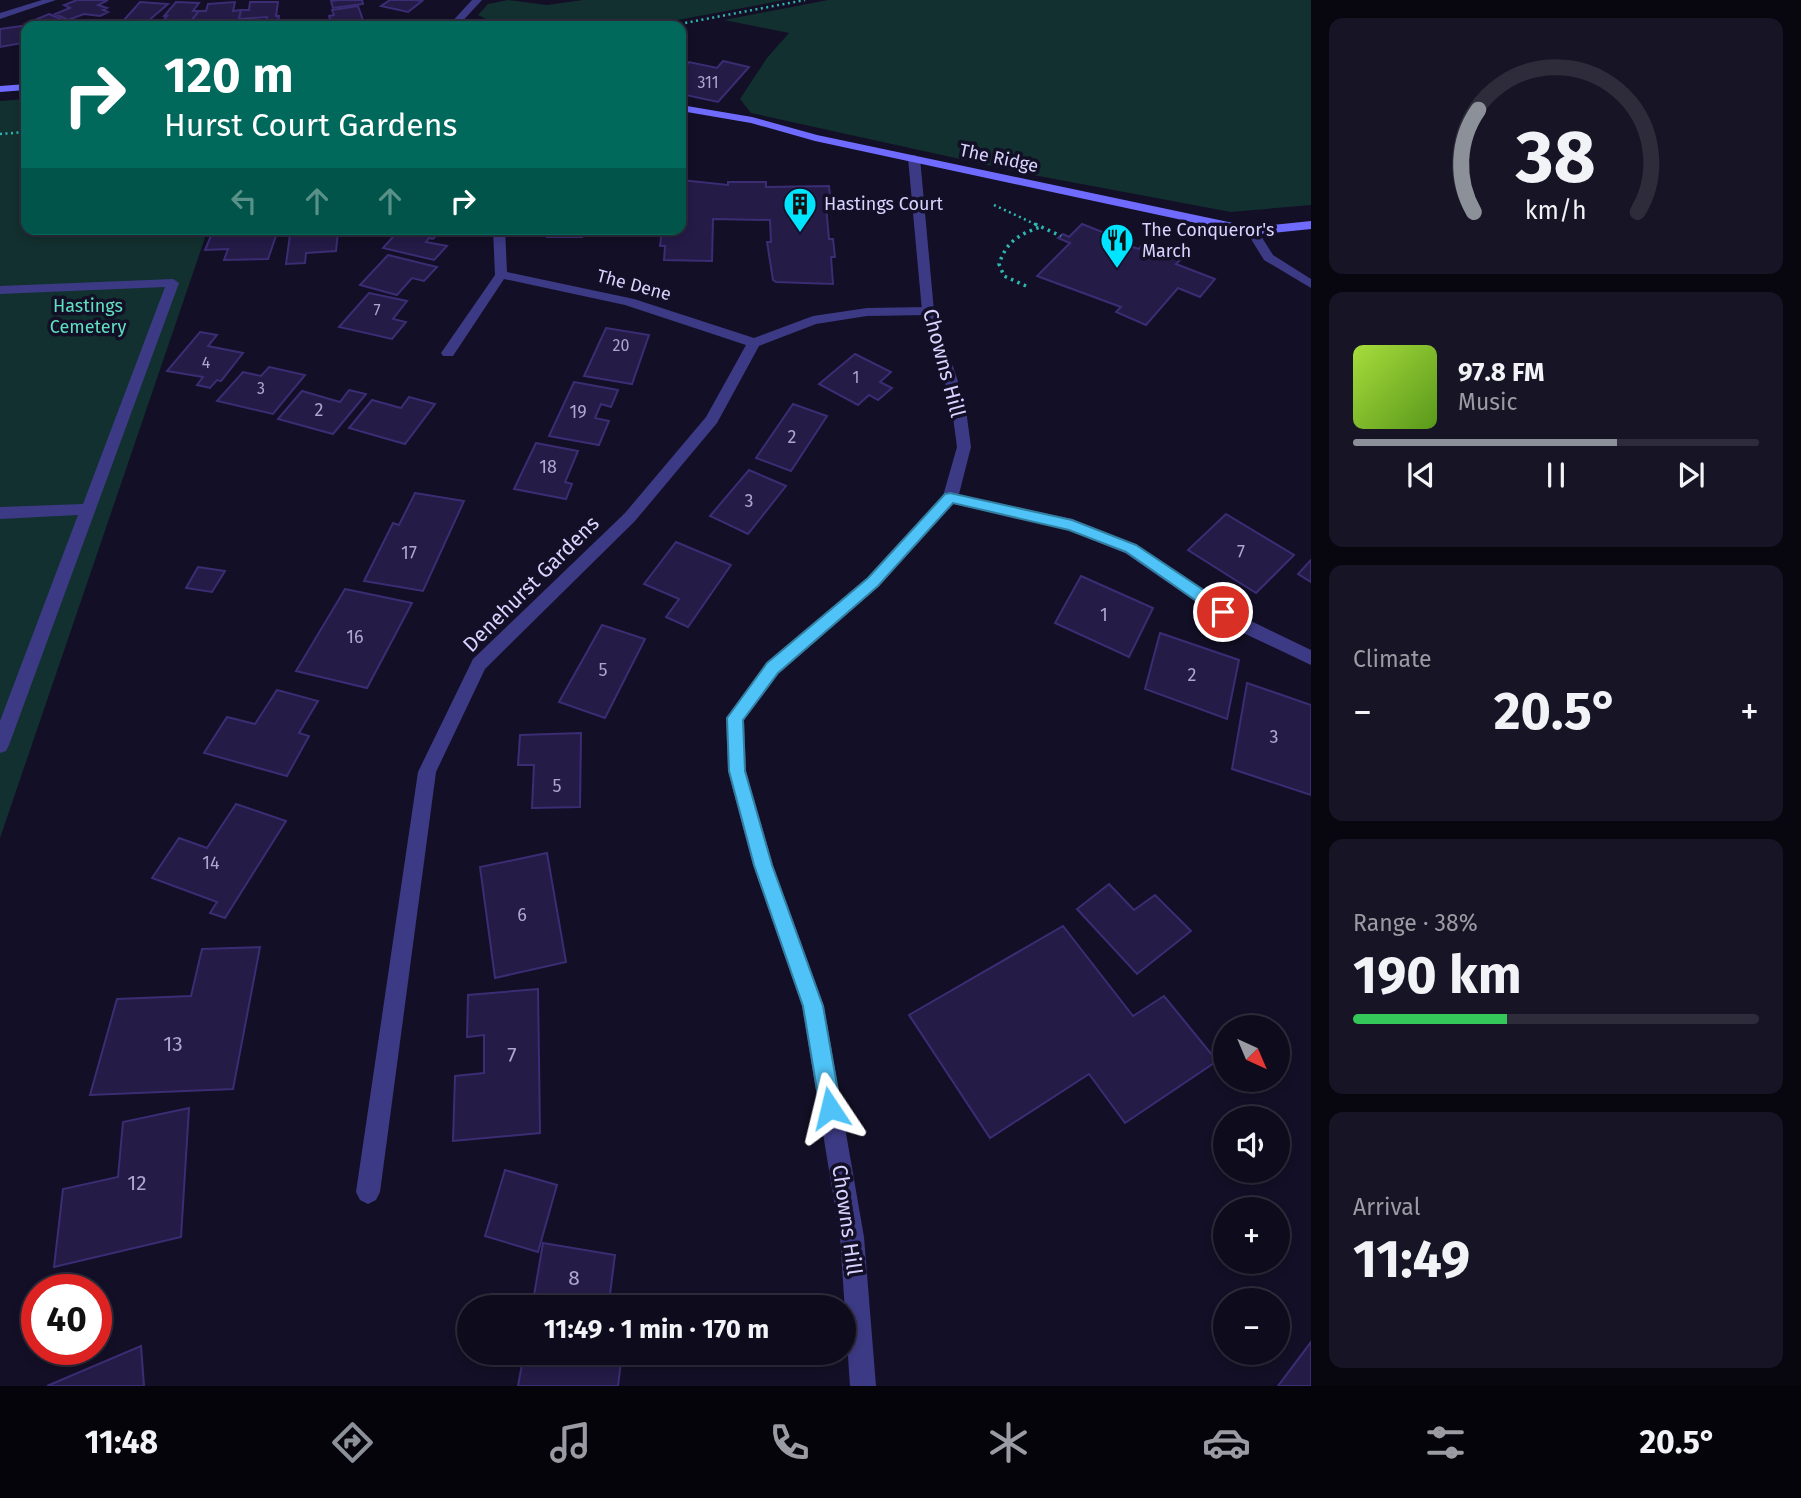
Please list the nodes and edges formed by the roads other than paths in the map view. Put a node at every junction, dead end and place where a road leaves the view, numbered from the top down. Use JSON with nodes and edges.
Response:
{"nodes":[{"id":1,"x":51,"y":0,"type":"edge"},
{"id":2,"x":477,"y":0,"type":"edge"},
{"id":3,"x":0,"y":16,"type":"edge"},
{"id":4,"x":458,"y":21,"type":"edge"},
{"id":5,"x":21,"y":88,"type":"edge"},
{"id":6,"x":0,"y":89,"type":"edge"},
{"id":7,"x":686,"y":109,"type":"edge"},
{"id":8,"x":914,"y":158,"type":"junction"},
{"id":9,"x":1311,"y":225,"type":"edge"},
{"id":10,"x":1252,"y":231,"type":"junction"},
{"id":11,"x":499,"y":235,"type":"edge"},
{"id":12,"x":501,"y":275,"type":"junction"},
{"id":13,"x":1311,"y":284,"type":"edge"},
{"id":14,"x":0,"y":290,"type":"edge"},
{"id":15,"x":928,"y":311,"type":"junction"},
{"id":16,"x":754,"y":344,"type":"junction"},
{"id":17,"x":447,"y":353,"type":"dead end"},
{"id":18,"x":950,"y":498,"type":"junction"},
{"id":19,"x":88,"y":509,"type":"junction"},
{"id":20,"x":0,"y":513,"type":"edge"},
{"id":21,"x":1311,"y":658,"type":"edge"},
{"id":22,"x":0,"y":745,"type":"edge"},
{"id":23,"x":368,"y":1192,"type":"dead end"},
{"id":24,"x":863,"y":1386,"type":"edge"}],
"edges":[{"from":1,"to":3,"type":"street"},
{"from":2,"to":4,"type":"street"},
{"from":5,"to":6,"type":"main road"},
{"from":7,"to":8,"type":"main road","name":"The Ridge"},
{"from":8,"to":10,"type":"main road","name":"The Ridge"},
{"from":8,"to":15,"type":"street","name":"Chowns Hill"},
{"from":9,"to":10,"type":"main road","name":"The Ridge"},
{"from":10,"to":13,"type":"street"},
{"from":11,"to":12,"type":"street"},
{"from":12,"to":16,"type":"street","name":"The Dene"},
{"from":12,"to":17,"type":"street"},
{"from":14,"to":19,"type":"street"},
{"from":15,"to":16,"type":"street"},
{"from":15,"to":18,"type":"street","name":"Chowns Hill"},
{"from":16,"to":23,"type":"street","name":"Denehurst Gardens"},
{"from":18,"to":21,"type":"street"},
{"from":18,"to":24,"type":"street","name":"Chowns Hill"},
{"from":19,"to":20,"type":"street"},
{"from":19,"to":22,"type":"street"}]}
